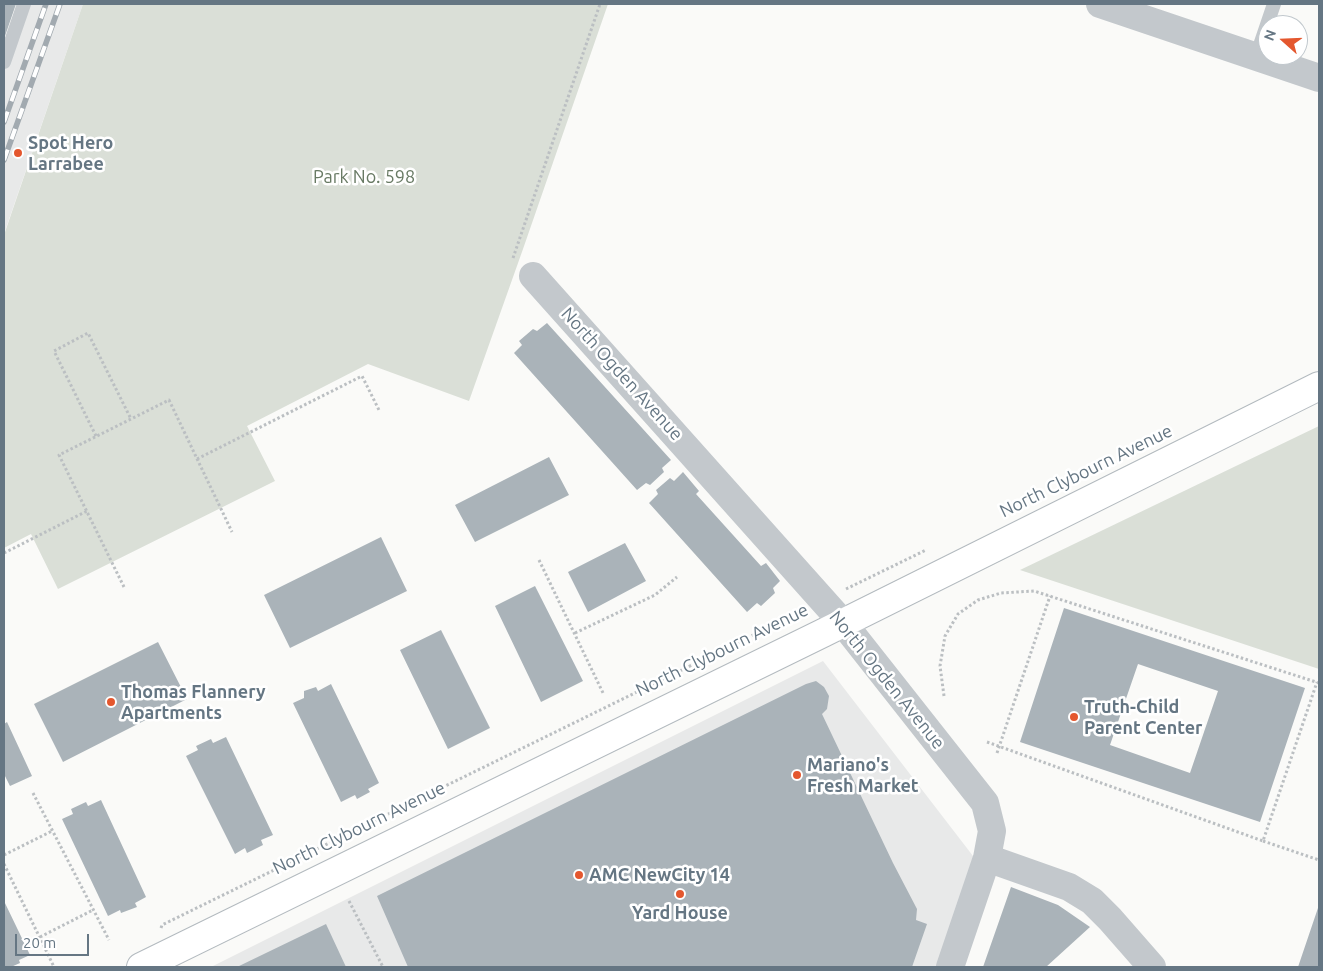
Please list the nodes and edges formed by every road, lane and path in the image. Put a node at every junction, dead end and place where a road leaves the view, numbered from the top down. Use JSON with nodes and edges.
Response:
{"nodes":[{"id":1,"x":24,"y":4,"type":"edge"},
{"id":2,"x":600,"y":4,"type":"edge"},
{"id":3,"x":1100,"y":4,"type":"edge"},
{"id":4,"x":1274,"y":4,"type":"edge"},
{"id":5,"x":1256,"y":57,"type":"junction"},
{"id":6,"x":4,"y":62,"type":"edge"},
{"id":7,"x":1319,"y":78,"type":"edge"},
{"id":8,"x":522,"y":270,"type":"joint"},
{"id":9,"x":1319,"y":386,"type":"edge"},
{"id":10,"x":379,"y":410,"type":"dead end"},
{"id":11,"x":131,"y":419,"type":"junction"},
{"id":12,"x":96,"y":436,"type":"junction"},
{"id":13,"x":197,"y":459,"type":"junction"},
{"id":14,"x":87,"y":512,"type":"junction"},
{"id":15,"x":232,"y":532,"type":"dead end"},
{"id":16,"x":928,"y":549,"type":"dead end"},
{"id":17,"x":4,"y":553,"type":"edge"},
{"id":18,"x":539,"y":560,"type":"dead end"},
{"id":19,"x":677,"y":577,"type":"dead end"},
{"id":20,"x":124,"y":586,"type":"dead end"},
{"id":21,"x":1050,"y":596,"type":"junction"},
{"id":22,"x":823,"y":600,"type":"junction"},
{"id":23,"x":844,"y":623,"type":"junction"},
{"id":24,"x":575,"y":633,"type":"junction"},
{"id":25,"x":1318,"y":682,"type":"edge"},
{"id":26,"x":604,"y":695,"type":"dead end"},
{"id":27,"x":944,"y":696,"type":"dead end"},
{"id":28,"x":987,"y":742,"type":"dead end"},
{"id":29,"x":1000,"y":746,"type":"junction"},
{"id":30,"x":997,"y":753,"type":"dead end"},
{"id":31,"x":33,"y":793,"type":"dead end"},
{"id":32,"x":52,"y":831,"type":"junction"},
{"id":33,"x":1263,"y":840,"type":"junction"},
{"id":34,"x":4,"y":855,"type":"edge"},
{"id":35,"x":987,"y":858,"type":"junction"},
{"id":36,"x":1319,"y":860,"type":"edge"},
{"id":37,"x":4,"y":864,"type":"edge"},
{"id":38,"x":349,"y":901,"type":"dead end"},
{"id":39,"x":93,"y":910,"type":"junction"},
{"id":40,"x":40,"y":937,"type":"junction"},
{"id":41,"x":109,"y":940,"type":"dead end"},
{"id":42,"x":145,"y":965,"type":"edge"},
{"id":43,"x":54,"y":967,"type":"edge"},
{"id":44,"x":383,"y":967,"type":"edge"},
{"id":45,"x":950,"y":967,"type":"edge"},
{"id":46,"x":1152,"y":967,"type":"edge"}],
"edges":[{"from":1,"to":6,"type":"lane"},
{"from":2,"to":8,"type":"path"},
{"from":3,"to":5,"type":"street"},
{"from":4,"to":5,"type":"lane"},
{"from":5,"to":7,"type":"street"},
{"from":8,"to":22,"type":"street","name":"North Ogden Avenue"},
{"from":9,"to":23,"type":"main road","name":"North Clybourn Avenue"},
{"from":10,"to":13,"type":"path"},
{"from":11,"to":12,"type":"path"},
{"from":11,"to":12,"type":"path"},
{"from":11,"to":13,"type":"path"},
{"from":12,"to":14,"type":"path"},
{"from":13,"to":15,"type":"path"},
{"from":14,"to":17,"type":"path"},
{"from":14,"to":20,"type":"path"},
{"from":16,"to":22,"type":"path","name":"North Clybourn Avenue"},
{"from":18,"to":24,"type":"path"},
{"from":19,"to":24,"type":"path"},
{"from":21,"to":25,"type":"path"},
{"from":21,"to":27,"type":"path"},
{"from":21,"to":29,"type":"path"},
{"from":22,"to":23,"type":"street","name":"North Ogden Avenue"},
{"from":22,"to":42,"type":"path","name":"North Clybourn Avenue"},
{"from":23,"to":35,"type":"street","name":"North Ogden Avenue"},
{"from":23,"to":42,"type":"main road","name":"North Clybourn Avenue"},
{"from":24,"to":26,"type":"path"},
{"from":25,"to":33,"type":"path"},
{"from":28,"to":29,"type":"path"},
{"from":29,"to":30,"type":"path"},
{"from":29,"to":33,"type":"path"},
{"from":31,"to":32,"type":"path"},
{"from":32,"to":34,"type":"path"},
{"from":32,"to":39,"type":"path"},
{"from":33,"to":36,"type":"path"},
{"from":35,"to":45,"type":"street","name":"North Ogden Avenue"},
{"from":35,"to":46,"type":"street"},
{"from":37,"to":40,"type":"path"},
{"from":38,"to":44,"type":"path"},
{"from":39,"to":40,"type":"path"},
{"from":39,"to":41,"type":"path"},
{"from":40,"to":43,"type":"path"}]}
